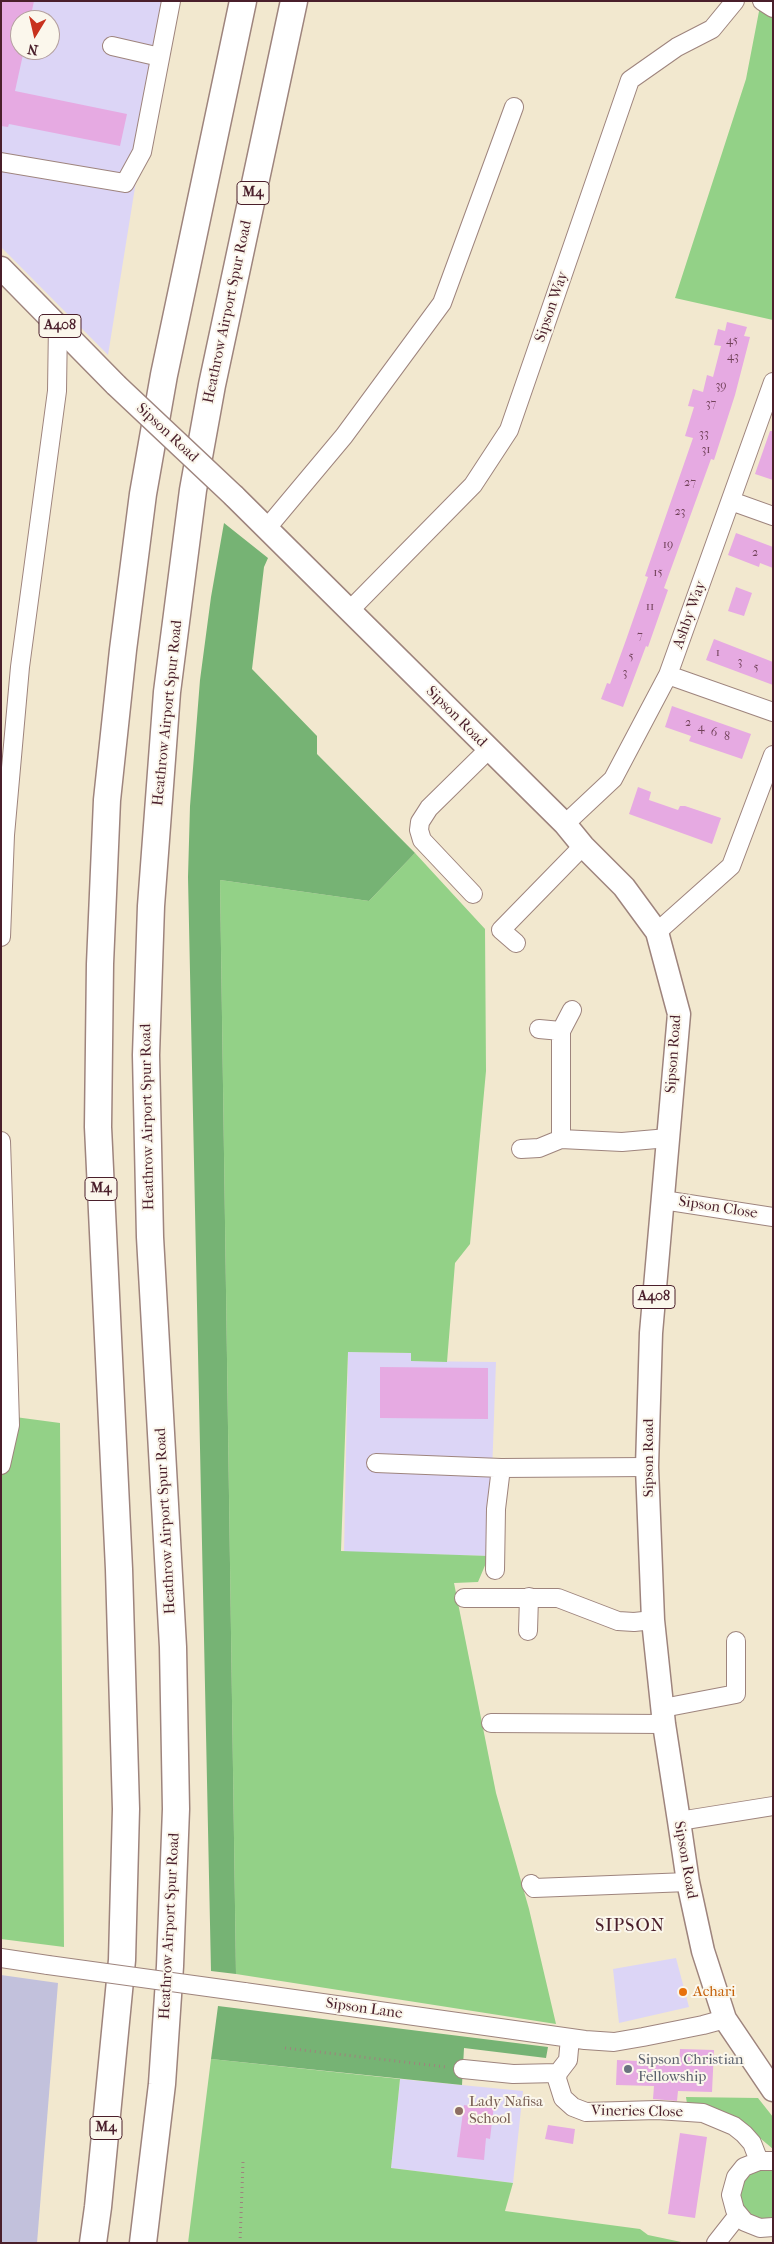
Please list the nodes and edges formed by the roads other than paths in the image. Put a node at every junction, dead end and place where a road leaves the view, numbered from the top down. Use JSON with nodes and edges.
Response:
{"nodes":[{"id":1,"x":171,"y":1,"type":"edge"},
{"id":2,"x":243,"y":1,"type":"edge"},
{"id":3,"x":294,"y":1,"type":"edge"},
{"id":4,"x":735,"y":1,"type":"edge"},
{"id":5,"x":762,"y":1,"type":"edge"},
{"id":6,"x":773,"y":8,"type":"edge"},
{"id":7,"x":112,"y":46,"type":"dead end"},
{"id":8,"x":160,"y":57,"type":"junction"},
{"id":9,"x":514,"y":106,"type":"dead end"},
{"id":10,"x":1,"y":162,"type":"edge"},
{"id":11,"x":1,"y":268,"type":"edge"},
{"id":12,"x":58,"y":323,"type":"junction"},
{"id":13,"x":773,"y":382,"type":"edge"},
{"id":14,"x":731,"y":502,"type":"junction"},
{"id":15,"x":773,"y":516,"type":"edge"},
{"id":16,"x":267,"y":528,"type":"junction"},
{"id":17,"x":349,"y":611,"type":"junction"},
{"id":18,"x":668,"y":675,"type":"junction"},
{"id":19,"x":773,"y":712,"type":"edge"},
{"id":20,"x":489,"y":749,"type":"junction"},
{"id":21,"x":773,"y":754,"type":"edge"},
{"id":22,"x":565,"y":824,"type":"junction"},
{"id":23,"x":583,"y":846,"type":"junction"},
{"id":24,"x":474,"y":894,"type":"dead end"},
{"id":25,"x":657,"y":932,"type":"junction"},
{"id":26,"x":1,"y":937,"type":"edge"},
{"id":27,"x":516,"y":943,"type":"dead end"},
{"id":28,"x":572,"y":1010,"type":"dead end"},
{"id":29,"x":539,"y":1029,"type":"dead end"},
{"id":30,"x":561,"y":1032,"type":"junction"},
{"id":31,"x":668,"y":1138,"type":"junction"},
{"id":32,"x":561,"y":1139,"type":"junction"},
{"id":33,"x":1,"y":1141,"type":"edge"},
{"id":34,"x":521,"y":1148,"type":"dead end"},
{"id":35,"x":663,"y":1200,"type":"junction"},
{"id":36,"x":773,"y":1217,"type":"edge"},
{"id":37,"x":5,"y":1355,"type":"edge"},
{"id":38,"x":376,"y":1463,"type":"dead end"},
{"id":39,"x":1,"y":1465,"type":"edge"},
{"id":40,"x":647,"y":1467,"type":"junction"},
{"id":41,"x":501,"y":1468,"type":"junction"},
{"id":42,"x":495,"y":1570,"type":"dead end"},
{"id":43,"x":529,"y":1597,"type":"junction"},
{"id":44,"x":464,"y":1598,"type":"dead end"},
{"id":45,"x":653,"y":1620,"type":"junction"},
{"id":46,"x":528,"y":1631,"type":"dead end"},
{"id":47,"x":736,"y":1641,"type":"dead end"},
{"id":48,"x":663,"y":1716,"type":"junction"},
{"id":49,"x":491,"y":1723,"type":"dead end"},
{"id":50,"x":773,"y":1806,"type":"edge"},
{"id":51,"x":678,"y":1821,"type":"junction"},
{"id":52,"x":688,"y":1882,"type":"junction"},
{"id":53,"x":531,"y":1884,"type":"dead end"},
{"id":54,"x":1,"y":1958,"type":"edge"},
{"id":55,"x":725,"y":2018,"type":"junction"},
{"id":56,"x":570,"y":2038,"type":"junction"},
{"id":57,"x":463,"y":2069,"type":"road end"},
{"id":58,"x":558,"y":2073,"type":"junction"},
{"id":59,"x":773,"y":2090,"type":"edge"},
{"id":60,"x":766,"y":2161,"type":"edge"},
{"id":61,"x":738,"y":2215,"type":"junction"},
{"id":62,"x":773,"y":2227,"type":"edge"},
{"id":63,"x":93,"y":2243,"type":"edge"},
{"id":64,"x":143,"y":2243,"type":"edge"},
{"id":65,"x":716,"y":2243,"type":"edge"}],
"edges":[{"from":1,"to":8,"type":"street"},
{"from":2,"to":63,"type":"highway","number":"M4"},
{"from":3,"to":64,"type":"highway","name":"Heathrow Airport Spur Road","number":"M4"},
{"from":4,"to":17,"type":"street","name":"Sipson Way"},
{"from":5,"to":6,"type":"street"},
{"from":7,"to":8,"type":"street"},
{"from":8,"to":10,"type":"street"},
{"from":9,"to":16,"type":"street"},
{"from":11,"to":12,"type":"main road","name":"Sipson Road","number":"A408"},
{"from":12,"to":16,"type":"main road","name":"Sipson Road","number":"A408","bridge":true},
{"from":12,"to":26,"type":"street"},
{"from":13,"to":14,"type":"street","name":"Ashby Way"},
{"from":14,"to":15,"type":"street"},
{"from":14,"to":18,"type":"street","name":"Ashby Way"},
{"from":16,"to":17,"type":"main road","name":"Sipson Road","number":"A408"},
{"from":17,"to":20,"type":"main road","name":"Sipson Road","number":"A408"},
{"from":18,"to":19,"type":"street"},
{"from":18,"to":22,"type":"street","name":"Ashby Way"},
{"from":20,"to":22,"type":"main road","name":"Sipson Road","number":"A408"},
{"from":20,"to":24,"type":"street"},
{"from":21,"to":25,"type":"street"},
{"from":22,"to":23,"type":"main road","name":"Sipson Road","number":"A408"},
{"from":23,"to":25,"type":"main road","name":"Sipson Road","number":"A408"},
{"from":23,"to":27,"type":"street"},
{"from":25,"to":31,"type":"main road","name":"Sipson Road","number":"A408"},
{"from":28,"to":30,"type":"street"},
{"from":29,"to":30,"type":"street"},
{"from":30,"to":32,"type":"street"},
{"from":31,"to":32,"type":"street"},
{"from":31,"to":35,"type":"main road","name":"Sipson Road","number":"A408"},
{"from":32,"to":34,"type":"street"},
{"from":33,"to":37,"type":"street"},
{"from":35,"to":36,"type":"street","name":"Sipson Close"},
{"from":35,"to":40,"type":"main road","name":"Sipson Road","number":"A408"},
{"from":37,"to":39,"type":"street"},
{"from":38,"to":41,"type":"street"},
{"from":40,"to":41,"type":"street"},
{"from":40,"to":45,"type":"main road","name":"Sipson Road","number":"A408"},
{"from":41,"to":42,"type":"street"},
{"from":43,"to":44,"type":"street"},
{"from":43,"to":45,"type":"street"},
{"from":43,"to":46,"type":"street"},
{"from":45,"to":48,"type":"main road","name":"Sipson Road","number":"A408"},
{"from":47,"to":48,"type":"street"},
{"from":48,"to":49,"type":"street"},
{"from":48,"to":51,"type":"main road","name":"Sipson Road","number":"A408"},
{"from":50,"to":51,"type":"street"},
{"from":51,"to":52,"type":"main road","name":"Sipson Road","number":"A408"},
{"from":52,"to":53,"type":"street"},
{"from":52,"to":55,"type":"main road","name":"Sipson Road","number":"A408"},
{"from":54,"to":56,"type":"street","name":"Sipson Lane","bridge":true},
{"from":55,"to":56,"type":"street","name":"Sipson Lane"},
{"from":55,"to":59,"type":"main road","name":"Sipson Road","number":"A408"},
{"from":56,"to":58,"type":"street"},
{"from":57,"to":58,"type":"street"},
{"from":58,"to":60,"type":"street","name":"Vineries Close"},
{"from":60,"to":61,"type":"street","name":"Vineries Close"},
{"from":61,"to":62,"type":"street"},
{"from":61,"to":65,"type":"street"}]}
